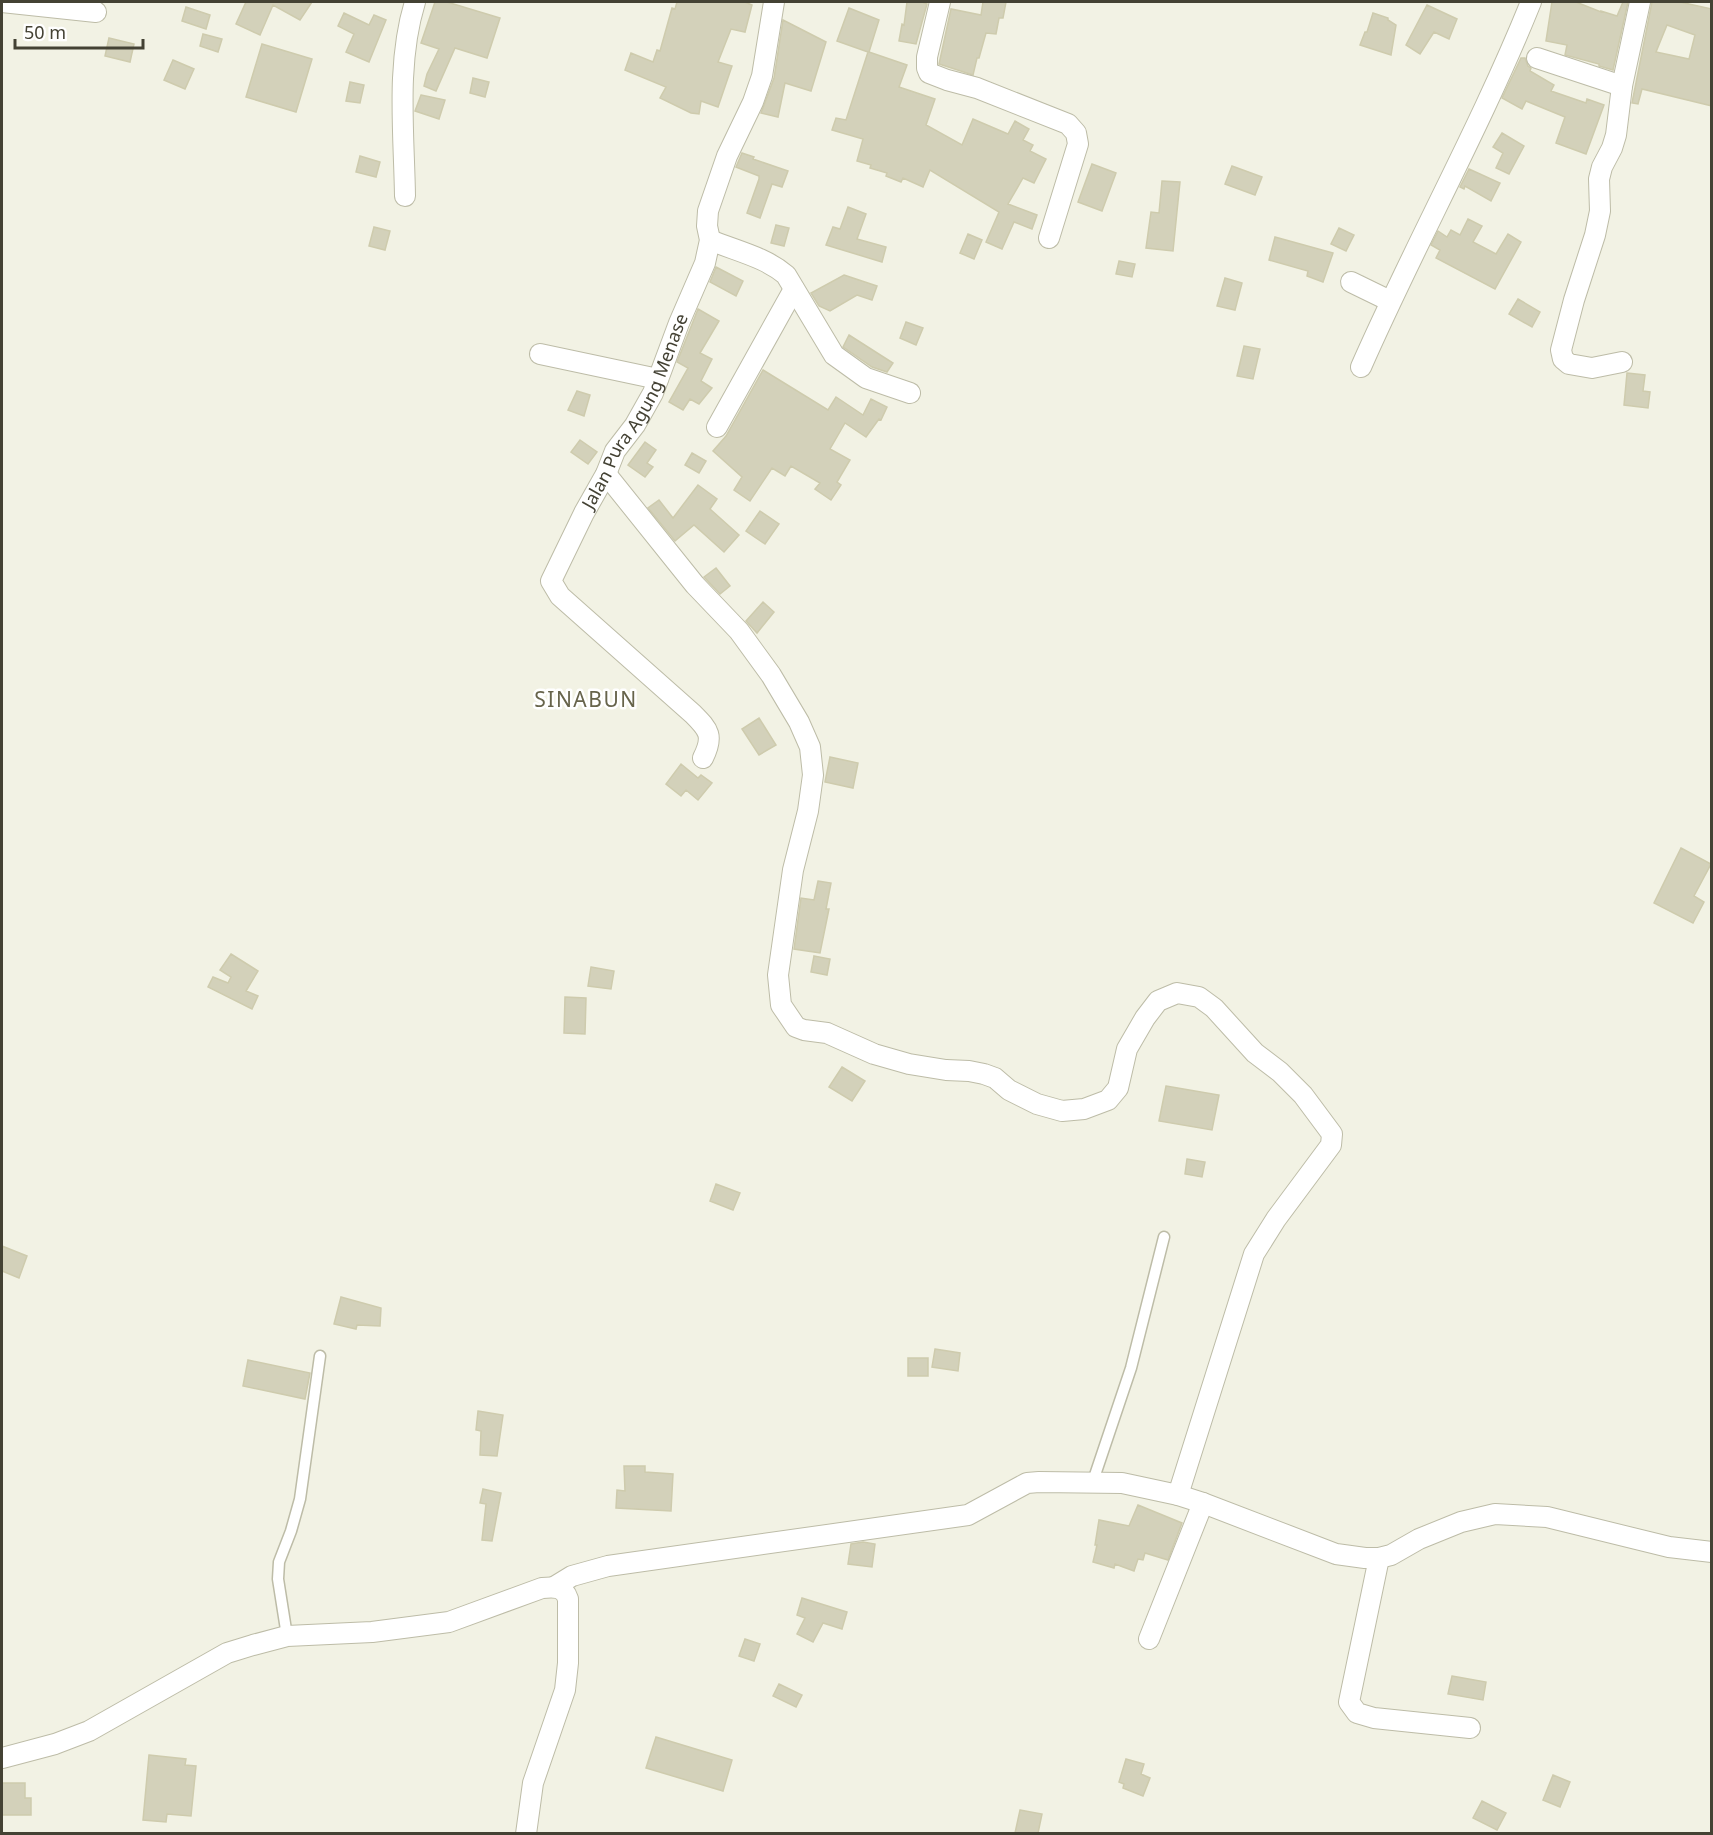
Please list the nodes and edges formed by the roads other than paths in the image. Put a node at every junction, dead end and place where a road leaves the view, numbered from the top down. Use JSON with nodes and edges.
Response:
{"nodes":[{"id":1,"x":2,"y":2,"type":"edge"},
{"id":2,"x":415,"y":2,"type":"edge"},
{"id":3,"x":774,"y":2,"type":"edge"},
{"id":4,"x":940,"y":2,"type":"edge"},
{"id":5,"x":1531,"y":2,"type":"edge"},
{"id":6,"x":1640,"y":2,"type":"edge"},
{"id":7,"x":96,"y":12,"type":"dead end"},
{"id":8,"x":1538,"y":58,"type":"dead end"},
{"id":9,"x":1622,"y":86,"type":"junction"},
{"id":10,"x":405,"y":196,"type":"dead end"},
{"id":11,"x":1049,"y":238,"type":"dead end"},
{"id":12,"x":710,"y":240,"type":"junction"},
{"id":13,"x":1351,"y":282,"type":"dead end"},
{"id":14,"x":794,"y":289,"type":"junction"},
{"id":15,"x":1390,"y":301,"type":"junction"},
{"id":16,"x":540,"y":354,"type":"dead end"},
{"id":17,"x":1622,"y":362,"type":"dead end"},
{"id":18,"x":1361,"y":367,"type":"dead end"},
{"id":19,"x":658,"y":379,"type":"junction"},
{"id":20,"x":909,"y":393,"type":"dead end"},
{"id":21,"x":717,"y":427,"type":"dead end"},
{"id":22,"x":606,"y":474,"type":"junction"},
{"id":23,"x":703,"y":758,"type":"dead end"},
{"id":24,"x":1164,"y":1237,"type":"dead end"},
{"id":25,"x":320,"y":1356,"type":"dead end"},
{"id":26,"x":1093,"y":1481,"type":"junction"},
{"id":27,"x":1178,"y":1495,"type":"junction"},
{"id":28,"x":1203,"y":1503,"type":"junction"},
{"id":29,"x":1712,"y":1552,"type":"edge"},
{"id":30,"x":1379,"y":1558,"type":"junction"},
{"id":31,"x":554,"y":1587,"type":"junction"},
{"id":32,"x":287,"y":1636,"type":"junction"},
{"id":33,"x":1149,"y":1639,"type":"dead end"},
{"id":34,"x":1470,"y":1728,"type":"dead end"},
{"id":35,"x":2,"y":1758,"type":"edge"},
{"id":36,"x":526,"y":1833,"type":"edge"}],
"edges":[{"from":1,"to":7,"type":"street"},
{"from":2,"to":10,"type":"street"},
{"from":3,"to":12,"type":"street","name":"Jalan Pura Agung Menase"},
{"from":4,"to":11,"type":"street"},
{"from":5,"to":15,"type":"street"},
{"from":6,"to":9,"type":"street"},
{"from":8,"to":9,"type":"street"},
{"from":9,"to":17,"type":"street"},
{"from":12,"to":14,"type":"street"},
{"from":12,"to":19,"type":"street","name":"Jalan Pura Agung Menase"},
{"from":13,"to":15,"type":"street"},
{"from":14,"to":20,"type":"street"},
{"from":14,"to":21,"type":"street"},
{"from":15,"to":18,"type":"street"},
{"from":16,"to":19,"type":"street"},
{"from":19,"to":22,"type":"street","name":"Jalan Pura Agung Menase"},
{"from":22,"to":23,"type":"street","name":"Jalan Pura Agung Menase"},
{"from":22,"to":27,"type":"street"},
{"from":24,"to":26,"type":"lane"},
{"from":25,"to":32,"type":"lane"},
{"from":26,"to":27,"type":"street"},
{"from":26,"to":31,"type":"street"},
{"from":27,"to":28,"type":"street"},
{"from":28,"to":30,"type":"street"},
{"from":28,"to":33,"type":"street"},
{"from":29,"to":30,"type":"street"},
{"from":30,"to":34,"type":"street"},
{"from":31,"to":32,"type":"street"},
{"from":31,"to":36,"type":"street"},
{"from":32,"to":35,"type":"street"}]}
